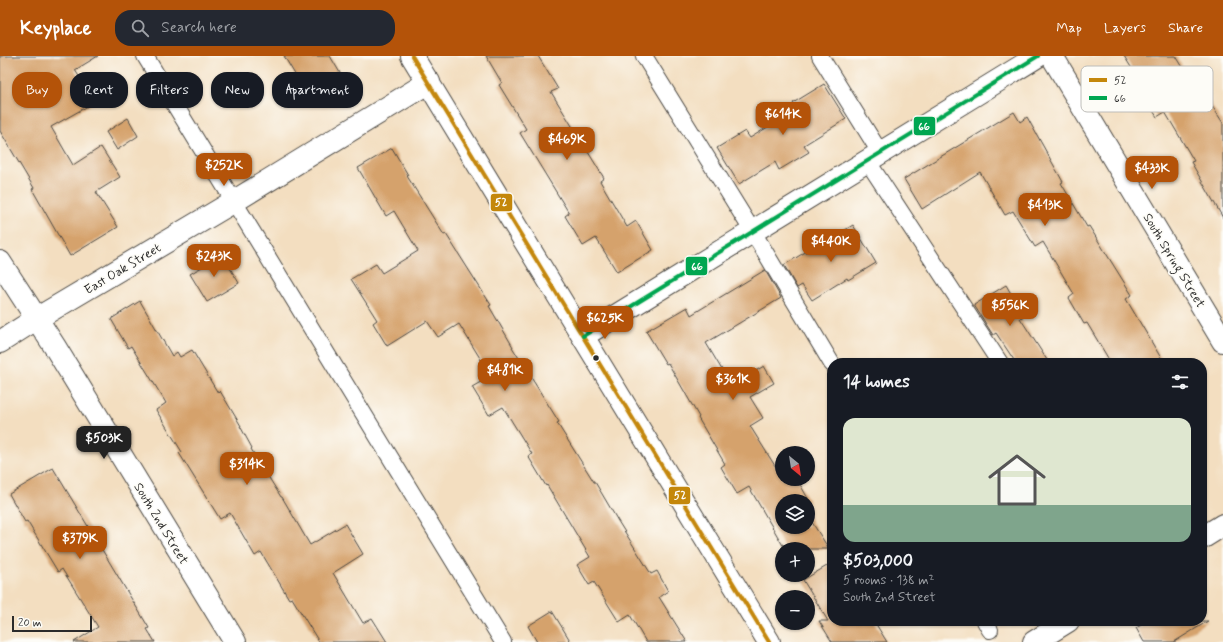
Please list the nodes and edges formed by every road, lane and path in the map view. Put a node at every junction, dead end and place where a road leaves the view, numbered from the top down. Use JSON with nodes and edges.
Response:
{"nodes":[{"id":1,"x":145,"y":56,"type":"edge"},
{"id":2,"x":412,"y":56,"type":"edge"},
{"id":3,"x":644,"y":56,"type":"edge"},
{"id":4,"x":820,"y":56,"type":"edge"},
{"id":5,"x":1038,"y":56,"type":"edge"},
{"id":6,"x":1052,"y":56,"type":"edge"},
{"id":7,"x":428,"y":82,"type":"junction"},
{"id":8,"x":1081,"y":104,"type":"edge"},
{"id":9,"x":1086,"y":112,"type":"edge"},
{"id":10,"x":874,"y":158,"type":"junction"},
{"id":11,"x":233,"y":202,"type":"junction"},
{"id":12,"x":753,"y":232,"type":"junction"},
{"id":13,"x":0,"y":262,"type":"edge"},
{"id":14,"x":36,"y":319,"type":"junction"},
{"id":15,"x":583,"y":336,"type":"junction"},
{"id":16,"x":1223,"y":341,"type":"edge"},
{"id":17,"x":0,"y":342,"type":"edge"},
{"id":18,"x":828,"y":358,"type":"edge"},
{"id":19,"x":997,"y":358,"type":"edge"},
{"id":20,"x":1223,"y":525,"type":"edge"},
{"id":21,"x":1207,"y":535,"type":"edge"},
{"id":22,"x":1060,"y":626,"type":"edge"},
{"id":23,"x":235,"y":642,"type":"edge"},
{"id":24,"x":503,"y":642,"type":"edge"},
{"id":25,"x":769,"y":642,"type":"edge"},
{"id":26,"x":1034,"y":642,"type":"edge"}],
"edges":[{"from":1,"to":11,"type":"lane"},
{"from":2,"to":7,"type":"street"},
{"from":3,"to":12,"type":"lane"},
{"from":4,"to":10,"type":"lane"},
{"from":5,"to":10,"type":"street"},
{"from":6,"to":8,"type":"street","name":"South Spring Street"},
{"from":7,"to":11,"type":"street","name":"East Oak Street"},
{"from":7,"to":15,"type":"street"},
{"from":9,"to":16,"type":"street","name":"South Spring Street"},
{"from":10,"to":12,"type":"street"},
{"from":10,"to":19,"type":"lane"},
{"from":11,"to":14,"type":"street","name":"East Oak Street"},
{"from":11,"to":24,"type":"lane"},
{"from":12,"to":15,"type":"street"},
{"from":12,"to":18,"type":"lane"},
{"from":13,"to":14,"type":"street","name":"South 2nd Street"},
{"from":14,"to":17,"type":"street","name":"East Oak Street"},
{"from":14,"to":23,"type":"street","name":"South 2nd Street"},
{"from":15,"to":25,"type":"street"},
{"from":20,"to":21,"type":"street"},
{"from":22,"to":26,"type":"street"}]}
